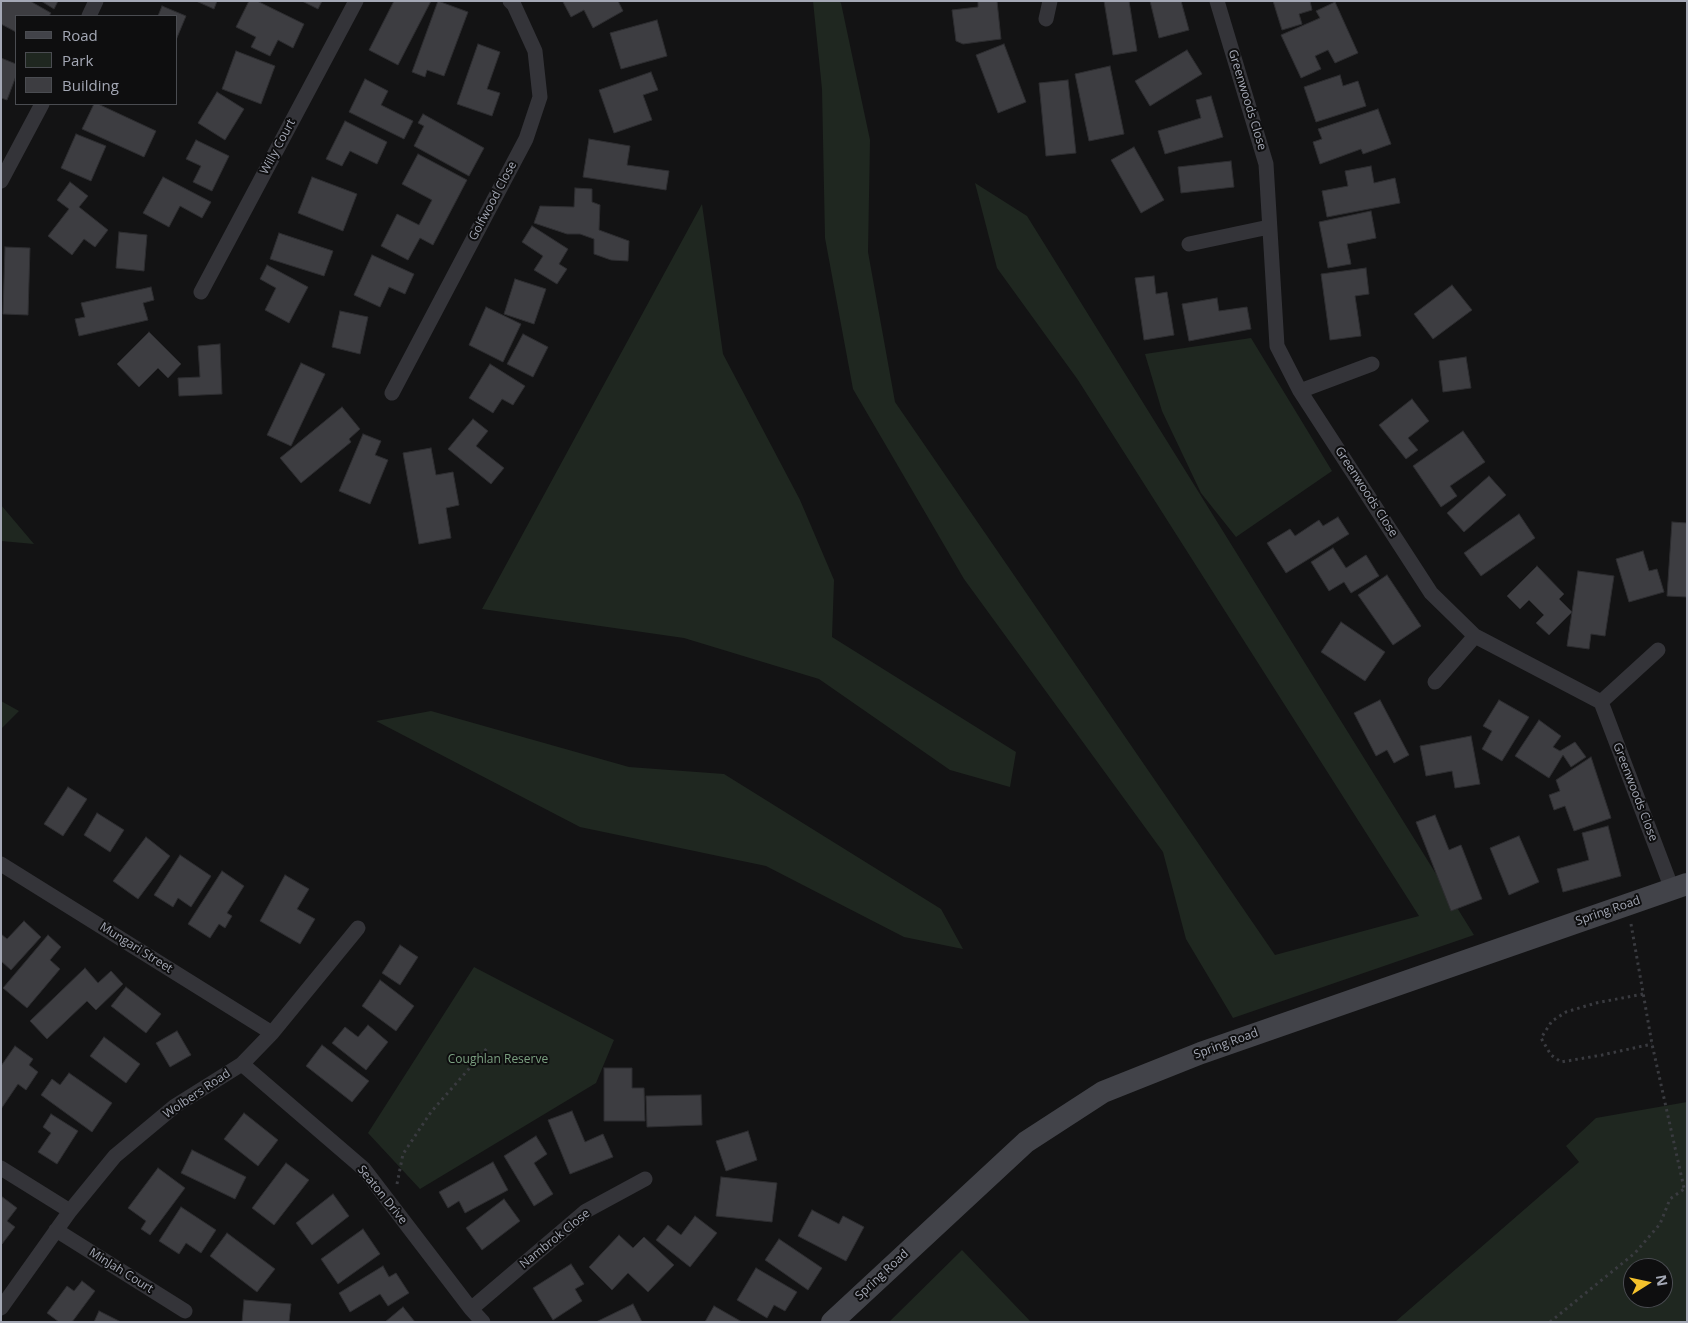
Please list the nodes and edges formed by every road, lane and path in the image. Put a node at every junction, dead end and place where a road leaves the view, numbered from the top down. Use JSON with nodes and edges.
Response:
{"nodes":[{"id":1,"x":96,"y":1,"type":"edge"},
{"id":2,"x":356,"y":1,"type":"edge"},
{"id":3,"x":510,"y":1,"type":"edge"},
{"id":4,"x":1050,"y":1,"type":"edge"},
{"id":5,"x":1216,"y":1,"type":"edge"},
{"id":6,"x":89,"y":15,"type":"edge"},
{"id":7,"x":1046,"y":19,"type":"dead end"},
{"id":8,"x":41,"y":105,"type":"edge"},
{"id":9,"x":1,"y":181,"type":"edge"},
{"id":10,"x":1269,"y":227,"type":"junction"},
{"id":11,"x":1189,"y":244,"type":"dead end"},
{"id":12,"x":201,"y":292,"type":"dead end"},
{"id":13,"x":1372,"y":364,"type":"dead end"},
{"id":14,"x":1300,"y":390,"type":"junction"},
{"id":15,"x":392,"y":392,"type":"dead end"},
{"id":16,"x":1475,"y":636,"type":"junction"},
{"id":17,"x":1658,"y":650,"type":"dead end"},
{"id":18,"x":1435,"y":682,"type":"dead end"},
{"id":19,"x":1601,"y":702,"type":"junction"},
{"id":20,"x":1,"y":864,"type":"edge"},
{"id":21,"x":1680,"y":886,"type":"edge"},
{"id":22,"x":1628,"y":904,"type":"junction"},
{"id":23,"x":358,"y":928,"type":"dead end"},
{"id":24,"x":1643,"y":994,"type":"junction"},
{"id":25,"x":272,"y":1033,"type":"junction"},
{"id":26,"x":1652,"y":1044,"type":"junction"},
{"id":27,"x":489,"y":1046,"type":"dead end"},
{"id":28,"x":242,"y":1064,"type":"junction"},
{"id":29,"x":1,"y":1168,"type":"edge"},
{"id":30,"x":645,"y":1178,"type":"dead end"},
{"id":31,"x":1686,"y":1188,"type":"edge"},
{"id":32,"x":392,"y":1206,"type":"junction"},
{"id":33,"x":70,"y":1211,"type":"junction"},
{"id":34,"x":56,"y":1230,"type":"junction"},
{"id":35,"x":1,"y":1308,"type":"edge"},
{"id":36,"x":471,"y":1309,"type":"junction"},
{"id":37,"x":185,"y":1311,"type":"dead end"},
{"id":38,"x":483,"y":1322,"type":"edge"},
{"id":39,"x":832,"y":1322,"type":"edge"},
{"id":40,"x":1550,"y":1322,"type":"edge"}],
"edges":[{"from":1,"to":6,"type":"street"},
{"from":2,"to":12,"type":"street","name":"Willy Court"},
{"from":3,"to":15,"type":"street","name":"Golfwood Close"},
{"from":4,"to":7,"type":"street"},
{"from":5,"to":10,"type":"street","name":"Greenwoods Close"},
{"from":8,"to":9,"type":"street"},
{"from":10,"to":11,"type":"street"},
{"from":10,"to":14,"type":"street","name":"Greenwoods Close"},
{"from":13,"to":14,"type":"street"},
{"from":14,"to":16,"type":"street","name":"Greenwoods Close"},
{"from":16,"to":18,"type":"street"},
{"from":16,"to":19,"type":"street","name":"Greenwoods Close"},
{"from":17,"to":19,"type":"street"},
{"from":19,"to":21,"type":"street","name":"Greenwoods Close"},
{"from":20,"to":25,"type":"street","name":"Mungari Street"},
{"from":21,"to":22,"type":"main road","name":"Spring Road"},
{"from":22,"to":24,"type":"path"},
{"from":22,"to":39,"type":"main road","name":"Spring Road"},
{"from":23,"to":25,"type":"street","name":"Wolbers Road"},
{"from":24,"to":26,"type":"path"},
{"from":24,"to":26,"type":"path"},
{"from":25,"to":28,"type":"street","name":"Wolbers Road"},
{"from":26,"to":31,"type":"path"},
{"from":27,"to":32,"type":"path"},
{"from":28,"to":32,"type":"street","name":"Seaton Drive"},
{"from":28,"to":33,"type":"street","name":"Wolbers Road"},
{"from":29,"to":33,"type":"street"},
{"from":30,"to":36,"type":"street","name":"Nambrok Close"},
{"from":31,"to":40,"type":"path"},
{"from":32,"to":36,"type":"street","name":"Seaton Drive"},
{"from":33,"to":34,"type":"street","name":"Wolbers Road"},
{"from":34,"to":35,"type":"street","name":"Wolbers Road"},
{"from":34,"to":37,"type":"street","name":"MinJah Court"},
{"from":36,"to":38,"type":"street","name":"Seaton Drive"}]}
